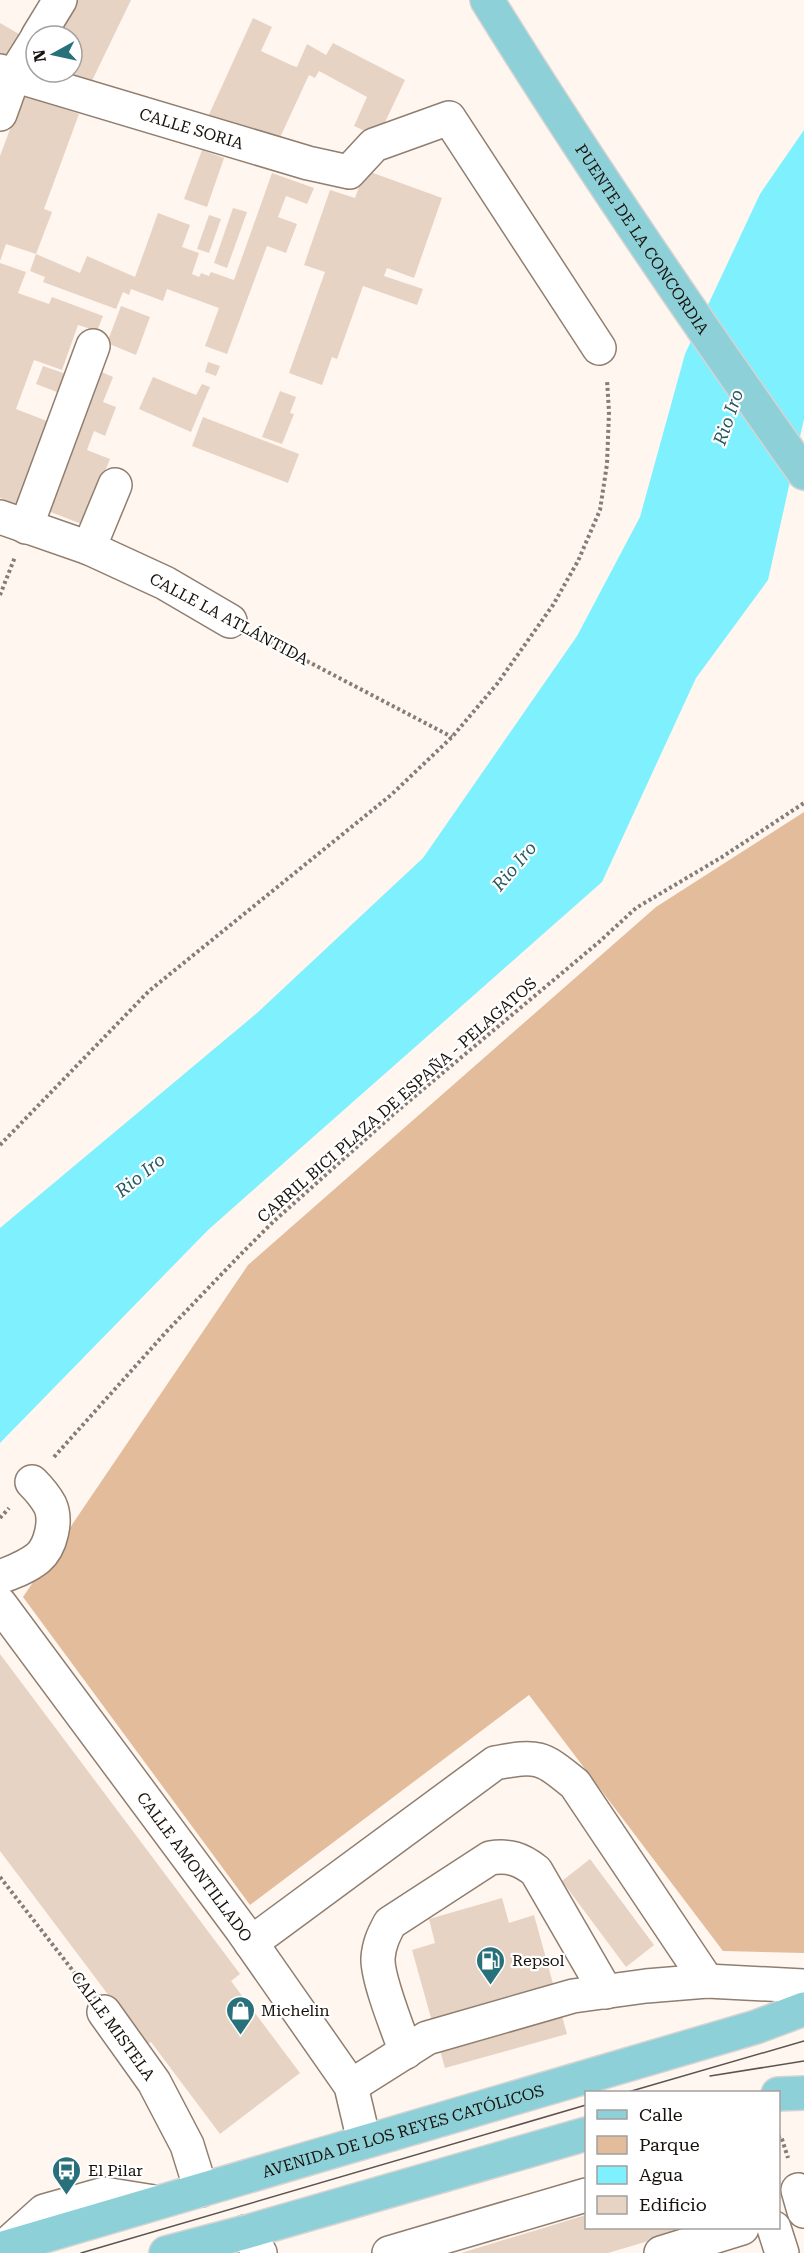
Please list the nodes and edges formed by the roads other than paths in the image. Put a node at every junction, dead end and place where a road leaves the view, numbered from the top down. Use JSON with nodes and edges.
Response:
{"nodes":[{"id":1,"x":60,"y":0,"type":"edge"},
{"id":2,"x":487,"y":0,"type":"edge"},
{"id":3,"x":45,"y":24,"type":"edge"},
{"id":4,"x":24,"y":53,"type":"edge"},
{"id":5,"x":7,"y":73,"type":"edge"},
{"id":6,"x":0,"y":114,"type":"edge"},
{"id":7,"x":93,"y":346,"type":"dead end"},
{"id":8,"x":599,"y":348,"type":"road end"},
{"id":9,"x":804,"y":473,"type":"edge"},
{"id":10,"x":115,"y":485,"type":"dead end"},
{"id":11,"x":13,"y":522,"type":"edge"},
{"id":12,"x":89,"y":548,"type":"junction"},
{"id":13,"x":230,"y":621,"type":"road end"},
{"id":14,"x":32,"y":1482,"type":"road end"},
{"id":15,"x":0,"y":1577,"type":"edge"},
{"id":16,"x":0,"y":1604,"type":"edge"},
{"id":17,"x":251,"y":1943,"type":"junction"},
{"id":18,"x":707,"y":1981,"type":"junction"},
{"id":19,"x":804,"y":1986,"type":"edge"},
{"id":20,"x":606,"y":1992,"type":"junction"},
{"id":21,"x":804,"y":2009,"type":"edge"},
{"id":22,"x":104,"y":2012,"type":"road end"},
{"id":23,"x":406,"y":2052,"type":"junction"},
{"id":24,"x":351,"y":2086,"type":"junction"},
{"id":25,"x":804,"y":2093,"type":"edge"},
{"id":26,"x":780,"y":2094,"type":"edge"},
{"id":27,"x":585,"y":2134,"type":"edge"},
{"id":28,"x":364,"y":2141,"type":"junction"},
{"id":29,"x":201,"y":2190,"type":"junction"},
{"id":30,"x":585,"y":2195,"type":"edge"},
{"id":31,"x":740,"y":2229,"type":"edge"},
{"id":32,"x":774,"y":2229,"type":"edge"},
{"id":33,"x":253,"y":2243,"type":"edge"},
{"id":34,"x":706,"y":2246,"type":"edge"},
{"id":35,"x":2,"y":2249,"type":"edge"},
{"id":36,"x":166,"y":2253,"type":"edge"},
{"id":37,"x":389,"y":2253,"type":"edge"},
{"id":38,"x":661,"y":2253,"type":"edge"},
{"id":39,"x":782,"y":2253,"type":"edge"}],
"edges":[{"from":1,"to":3,"type":"street"},
{"from":2,"to":9,"type":"main road","name":"PUENTE DE LA CONCORDIA"},
{"from":4,"to":5,"type":"street"},
{"from":5,"to":6,"type":"street"},
{"from":5,"to":8,"type":"street","name":"CALLE SORIA"},
{"from":7,"to":11,"type":"street"},
{"from":10,"to":12,"type":"street"},
{"from":11,"to":12,"type":"street","name":"CALLE LA ATLÁNTIDA"},
{"from":12,"to":13,"type":"street","name":"CALLE LA ATLÁNTIDA"},
{"from":14,"to":15,"type":"street"},
{"from":16,"to":17,"type":"street","name":"CALLE AMONTILLADO"},
{"from":17,"to":18,"type":"street"},
{"from":17,"to":24,"type":"street","name":"CALLE AMONTILLADO"},
{"from":18,"to":19,"type":"street"},
{"from":18,"to":20,"type":"street"},
{"from":20,"to":23,"type":"street"},
{"from":20,"to":23,"type":"street"},
{"from":21,"to":28,"type":"main road","name":"AVENIDA DE LOS REYES CATÓLICOS"},
{"from":22,"to":29,"type":"street","name":"CALLE MISTELA"},
{"from":23,"to":24,"type":"street"},
{"from":24,"to":28,"type":"street","name":"CALLE AMONTILLADO"},
{"from":25,"to":26,"type":"main road"},
{"from":27,"to":33,"type":"main road"},
{"from":28,"to":29,"type":"main road","name":"AVENIDA DE LOS REYES CATÓLICOS"},
{"from":29,"to":35,"type":"main road","name":"AVENIDA DE LOS REYES CATÓLICOS"},
{"from":30,"to":37,"type":"street"},
{"from":31,"to":34,"type":"street"},
{"from":32,"to":39,"type":"street"},
{"from":33,"to":36,"type":"main road"},
{"from":34,"to":38,"type":"street"}]}
